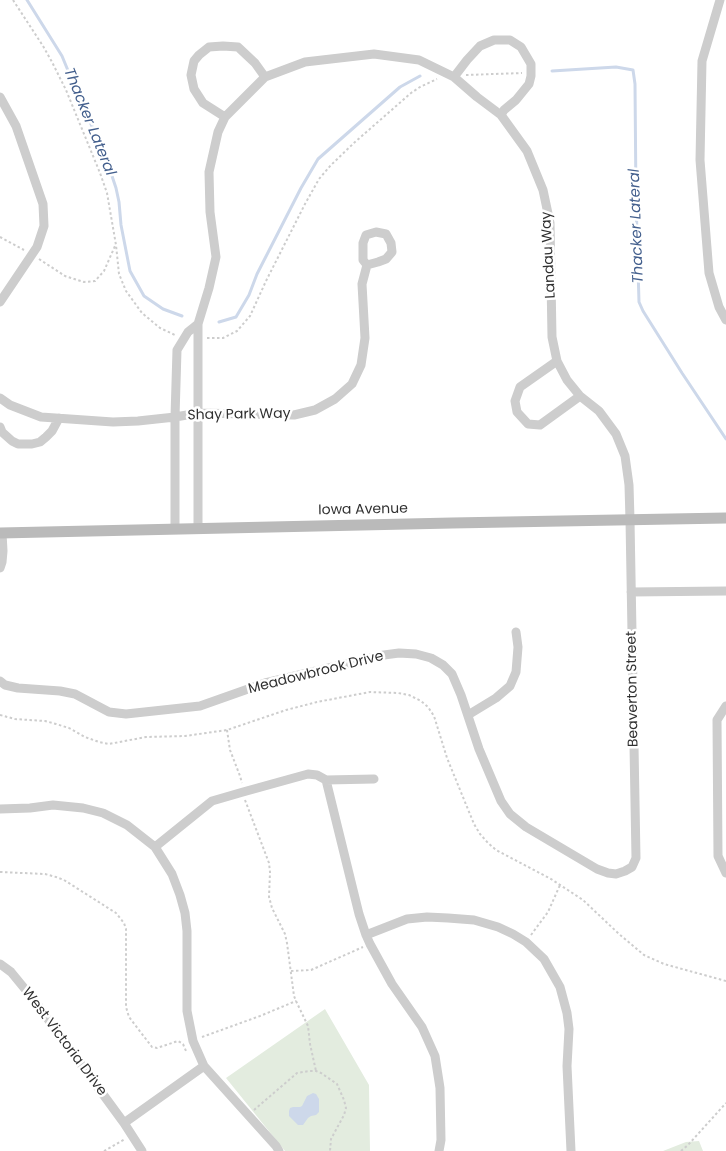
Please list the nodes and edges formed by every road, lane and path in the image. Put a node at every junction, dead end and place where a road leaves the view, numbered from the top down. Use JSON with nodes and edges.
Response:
{"nodes":[{"id":1,"x":13,"y":0,"type":"edge"},
{"id":2,"x":720,"y":0,"type":"edge"},
{"id":3,"x":531,"y":72,"type":"junction"},
{"id":4,"x":454,"y":77,"type":"junction"},
{"id":5,"x":265,"y":78,"type":"junction"},
{"id":6,"x":0,"y":97,"type":"edge"},
{"id":7,"x":501,"y":115,"type":"junction"},
{"id":8,"x":225,"y":117,"type":"junction"},
{"id":9,"x":0,"y":237,"type":"edge"},
{"id":10,"x":116,"y":245,"type":"junction"},
{"id":11,"x":32,"y":254,"type":"junction"},
{"id":12,"x":367,"y":265,"type":"dead end"},
{"id":13,"x":0,"y":300,"type":"edge"},
{"id":14,"x":726,"y":320,"type":"edge"},
{"id":15,"x":198,"y":324,"type":"junction"},
{"id":16,"x":185,"y":337,"type":"junction"},
{"id":17,"x":198,"y":338,"type":"junction"},
{"id":18,"x":557,"y":361,"type":"junction"},
{"id":19,"x":580,"y":396,"type":"junction"},
{"id":20,"x":0,"y":399,"type":"edge"},
{"id":21,"x":199,"y":412,"type":"junction"},
{"id":22,"x":174,"y":417,"type":"junction"},
{"id":23,"x":60,"y":418,"type":"junction"},
{"id":24,"x":0,"y":427,"type":"edge"},
{"id":25,"x":726,"y":518,"type":"edge"},
{"id":26,"x":630,"y":520,"type":"junction"},
{"id":27,"x":198,"y":528,"type":"junction"},
{"id":28,"x":175,"y":529,"type":"junction"},
{"id":29,"x":1,"y":533,"type":"edge"},
{"id":30,"x":0,"y":568,"type":"edge"},
{"id":31,"x":726,"y":591,"type":"edge"},
{"id":32,"x":631,"y":592,"type":"junction"},
{"id":33,"x":516,"y":632,"type":"dead end"},
{"id":34,"x":0,"y":681,"type":"edge"},
{"id":35,"x":726,"y":706,"type":"edge"},
{"id":36,"x":0,"y":714,"type":"edge"},
{"id":37,"x":468,"y":715,"type":"junction"},
{"id":38,"x":227,"y":730,"type":"junction"},
{"id":39,"x":374,"y":779,"type":"dead end"},
{"id":40,"x":326,"y":780,"type":"junction"},
{"id":41,"x":243,"y":792,"type":"junction"},
{"id":42,"x":0,"y":809,"type":"edge"},
{"id":43,"x":155,"y":847,"type":"junction"},
{"id":44,"x":636,"y":858,"type":"joint"},
{"id":45,"x":0,"y":872,"type":"edge"},
{"id":46,"x":726,"y":873,"type":"edge"},
{"id":47,"x":560,"y":885,"type":"junction"},
{"id":48,"x":366,"y":935,"type":"junction"},
{"id":49,"x":526,"y":942,"type":"junction"},
{"id":50,"x":370,"y":944,"type":"junction"},
{"id":51,"x":0,"y":964,"type":"edge"},
{"id":52,"x":291,"y":971,"type":"junction"},
{"id":53,"x":726,"y":980,"type":"edge"},
{"id":54,"x":296,"y":1001,"type":"junction"},
{"id":55,"x":193,"y":1041,"type":"junction"},
{"id":56,"x":183,"y":1044,"type":"junction"},
{"id":57,"x":188,"y":1053,"type":"dead end"},
{"id":58,"x":204,"y":1066,"type":"junction"},
{"id":59,"x":316,"y":1071,"type":"junction"},
{"id":60,"x":726,"y":1103,"type":"edge"},
{"id":61,"x":248,"y":1114,"type":"junction"},
{"id":62,"x":124,"y":1123,"type":"junction"},
{"id":63,"x":132,"y":1136,"type":"junction"},
{"id":64,"x":104,"y":1151,"type":"edge"},
{"id":65,"x":142,"y":1151,"type":"edge"},
{"id":66,"x":279,"y":1151,"type":"edge"},
{"id":67,"x":330,"y":1151,"type":"edge"},
{"id":68,"x":439,"y":1151,"type":"edge"},
{"id":69,"x":571,"y":1151,"type":"edge"},
{"id":70,"x":681,"y":1151,"type":"edge"}],
"edges":[{"from":1,"to":10,"type":"path"},
{"from":2,"to":14,"type":"street"},
{"from":3,"to":4,"type":"path"},
{"from":3,"to":4,"type":"street"},
{"from":3,"to":7,"type":"street"},
{"from":4,"to":5,"type":"street","name":"Landau Way"},
{"from":4,"to":7,"type":"street","name":"Landau Way"},
{"from":4,"to":17,"type":"path"},
{"from":5,"to":8,"type":"street"},
{"from":5,"to":8,"type":"street"},
{"from":6,"to":11,"type":"street"},
{"from":7,"to":18,"type":"street","name":"Landau Way"},
{"from":8,"to":15,"type":"street"},
{"from":9,"to":11,"type":"path"},
{"from":10,"to":11,"type":"path"},
{"from":10,"to":16,"type":"path"},
{"from":11,"to":13,"type":"street"},
{"from":12,"to":21,"type":"street","name":"Shay Park Way"},
{"from":15,"to":16,"type":"street"},
{"from":15,"to":17,"type":"street"},
{"from":16,"to":22,"type":"street"},
{"from":17,"to":21,"type":"street"},
{"from":18,"to":19,"type":"street","name":"Landau Way"},
{"from":18,"to":19,"type":"street"},
{"from":19,"to":26,"type":"street","name":"Landau Way"},
{"from":20,"to":23,"type":"street","name":"Shay Park Way"},
{"from":21,"to":22,"type":"street","name":"Shay Park Way"},
{"from":21,"to":27,"type":"street"},
{"from":22,"to":23,"type":"street","name":"Shay Park Way"},
{"from":22,"to":28,"type":"street"},
{"from":23,"to":24,"type":"street"},
{"from":25,"to":26,"type":"street","name":"Iowa Avenue"},
{"from":26,"to":27,"type":"street","name":"Iowa Avenue"},
{"from":26,"to":32,"type":"street","name":"Beaverton Street"},
{"from":27,"to":28,"type":"street","name":"Iowa Avenue"},
{"from":28,"to":29,"type":"street","name":"Iowa Avenue"},
{"from":29,"to":30,"type":"street"},
{"from":31,"to":32,"type":"street"},
{"from":32,"to":44,"type":"street","name":"Beaverton Street"},
{"from":33,"to":37,"type":"street"},
{"from":34,"to":37,"type":"street","name":"Meadowbrook Drive"},
{"from":35,"to":46,"type":"street"},
{"from":36,"to":38,"type":"path"},
{"from":37,"to":44,"type":"street","name":"Meadowbrook Drive"},
{"from":38,"to":41,"type":"path"},
{"from":38,"to":47,"type":"path"},
{"from":39,"to":40,"type":"street"},
{"from":40,"to":41,"type":"street"},
{"from":40,"to":48,"type":"street"},
{"from":41,"to":43,"type":"street"},
{"from":41,"to":52,"type":"path"},
{"from":42,"to":43,"type":"street"},
{"from":43,"to":55,"type":"street"},
{"from":45,"to":56,"type":"path"},
{"from":47,"to":49,"type":"path"},
{"from":47,"to":53,"type":"path"},
{"from":48,"to":49,"type":"street"},
{"from":48,"to":50,"type":"street"},
{"from":49,"to":69,"type":"street"},
{"from":50,"to":52,"type":"path"},
{"from":50,"to":68,"type":"street"},
{"from":51,"to":62,"type":"street","name":"West Victoria Drive"},
{"from":52,"to":54,"type":"path"},
{"from":54,"to":55,"type":"path"},
{"from":54,"to":59,"type":"path"},
{"from":55,"to":56,"type":"path"},
{"from":55,"to":58,"type":"street"},
{"from":56,"to":57,"type":"path"},
{"from":58,"to":61,"type":"street"},
{"from":58,"to":62,"type":"street"},
{"from":59,"to":61,"type":"path"},
{"from":59,"to":67,"type":"path"},
{"from":60,"to":70,"type":"path"},
{"from":61,"to":66,"type":"street"},
{"from":62,"to":63,"type":"street","name":"West Victoria Drive"},
{"from":63,"to":64,"type":"path"},
{"from":63,"to":65,"type":"street","name":"West Victoria Drive"}]}
